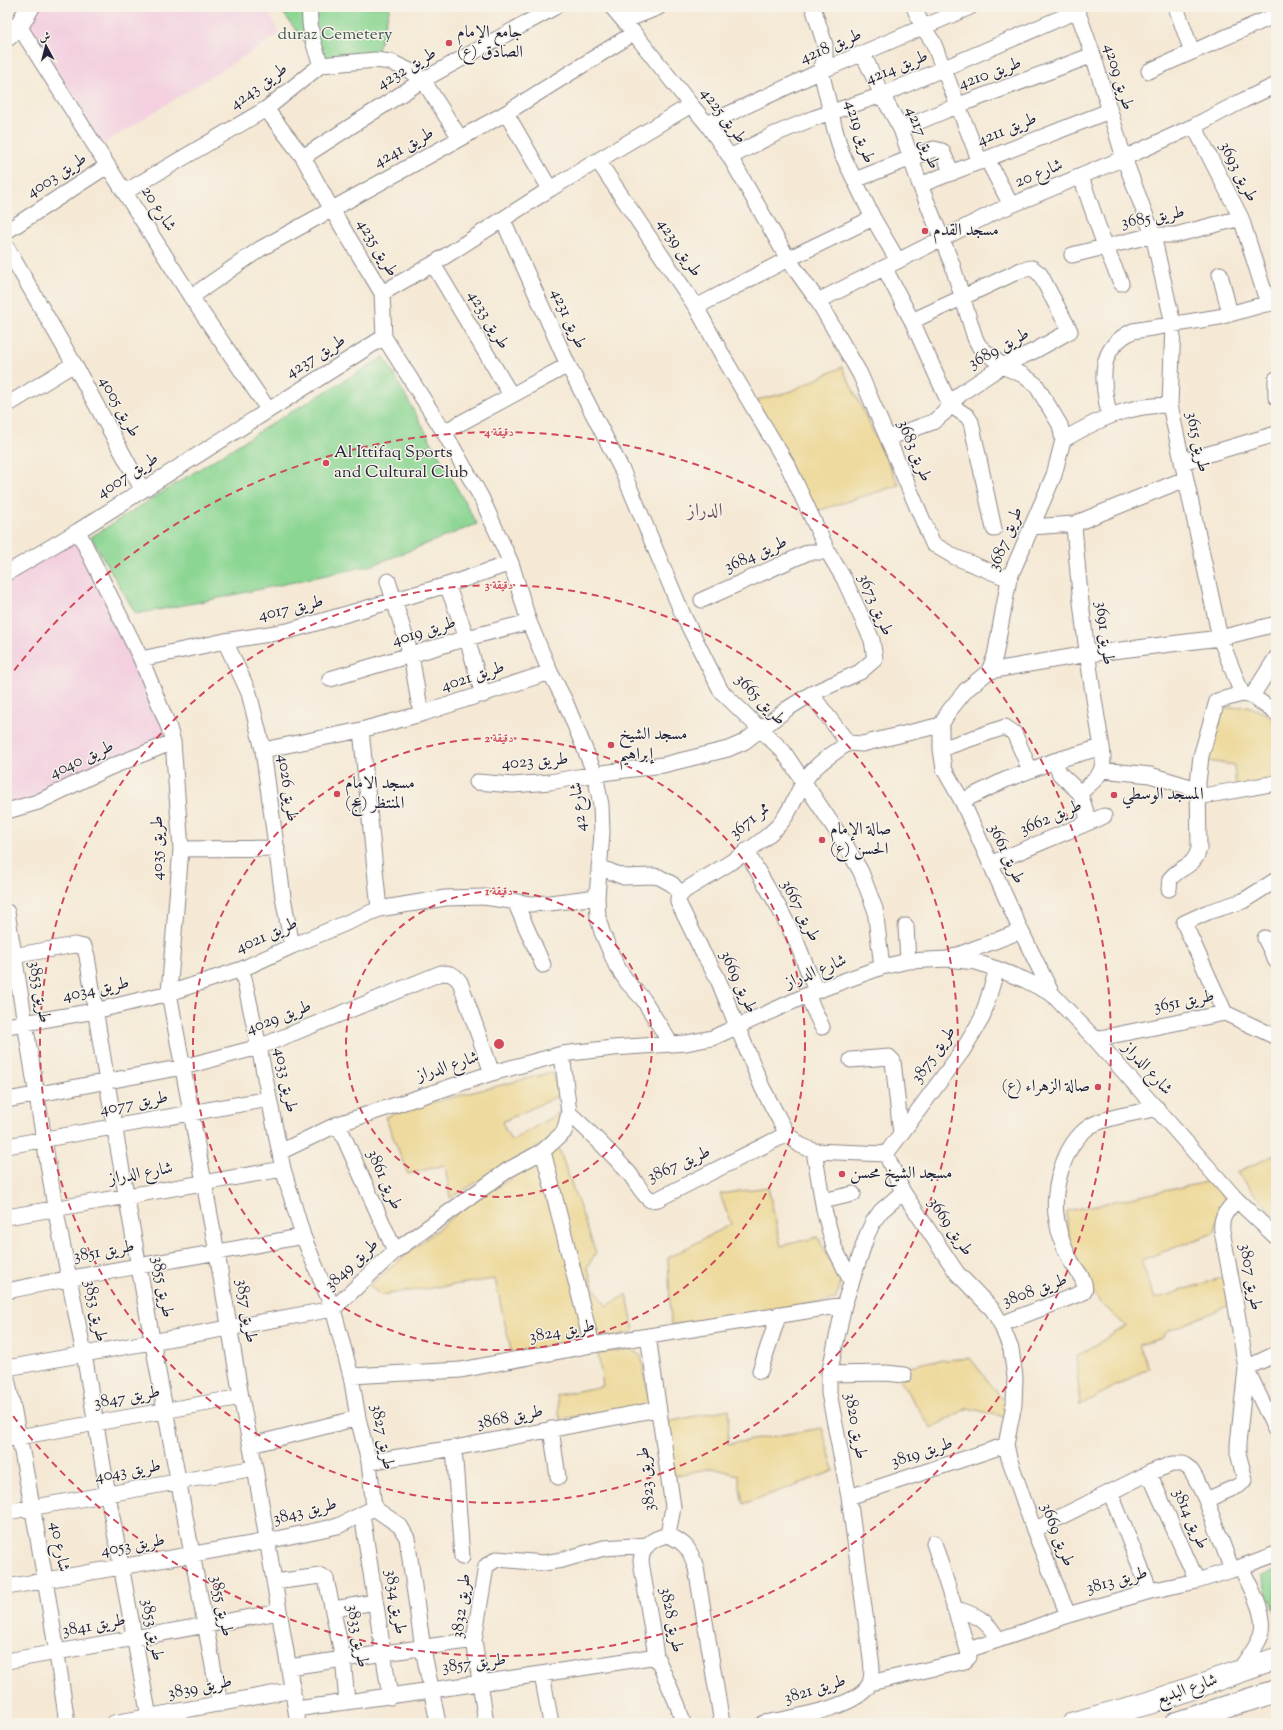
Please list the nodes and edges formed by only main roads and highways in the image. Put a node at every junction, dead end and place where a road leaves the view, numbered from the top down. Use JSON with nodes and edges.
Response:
{"nodes":[{"id":1,"x":1276,"y":1659,"type":"edge"},
{"id":2,"x":1276,"y":1691,"type":"edge"},
{"id":3,"x":1074,"y":1723,"type":"edge"},
{"id":4,"x":1177,"y":1723,"type":"edge"}],
"edges":[{"from":1,"to":3,"type":"main road","name":"شارع البديع"},
{"from":2,"to":4,"type":"main road","name":"شارع البديع"}]}
